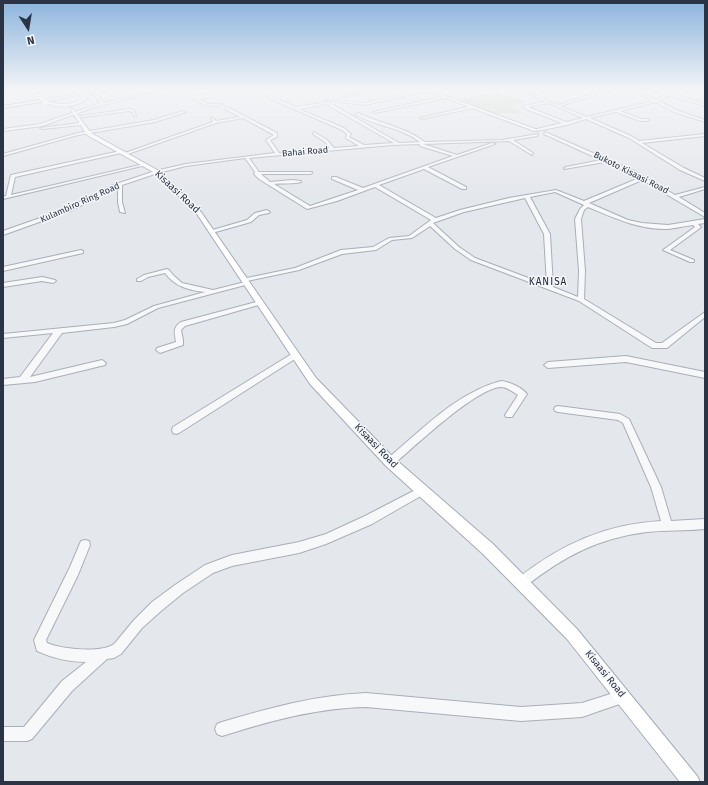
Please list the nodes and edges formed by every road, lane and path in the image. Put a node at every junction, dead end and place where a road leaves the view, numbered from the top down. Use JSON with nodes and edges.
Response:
{"nodes":[{"id":1,"x":32,"y":126,"type":"edge"},
{"id":2,"x":37,"y":126,"type":"edge"},
{"id":3,"x":51,"y":126,"type":"edge"},
{"id":4,"x":84,"y":126,"type":"edge"},
{"id":5,"x":197,"y":126,"type":"edge"},
{"id":6,"x":260,"y":126,"type":"edge"},
{"id":7,"x":334,"y":126,"type":"edge"},
{"id":8,"x":367,"y":126,"type":"edge"},
{"id":9,"x":390,"y":126,"type":"edge"},
{"id":10,"x":521,"y":126,"type":"edge"},
{"id":11,"x":561,"y":126,"type":"edge"},
{"id":12,"x":602,"y":126,"type":"edge"},
{"id":13,"x":24,"y":128,"type":"junction"},
{"id":14,"x":3,"y":130,"type":"edge"},
{"id":15,"x":314,"y":132,"type":"dead end"},
{"id":16,"x":539,"y":132,"type":"junction"},
{"id":17,"x":705,"y":136,"type":"edge"},
{"id":18,"x":510,"y":140,"type":"junction"},
{"id":19,"x":502,"y":141,"type":"junction"},
{"id":20,"x":640,"y":142,"type":"junction"},
{"id":21,"x":414,"y":143,"type":"junction"},
{"id":22,"x":424,"y":143,"type":"junction"},
{"id":23,"x":399,"y":144,"type":"junction"},
{"id":24,"x":364,"y":147,"type":"junction"},
{"id":25,"x":334,"y":150,"type":"junction"},
{"id":26,"x":122,"y":153,"type":"junction"},
{"id":27,"x":532,"y":154,"type":"dead end"},
{"id":28,"x":3,"y":155,"type":"edge"},
{"id":29,"x":278,"y":155,"type":"junction"},
{"id":30,"x":459,"y":156,"type":"junction"},
{"id":31,"x":246,"y":158,"type":"junction"},
{"id":32,"x":607,"y":160,"type":"junction"},
{"id":33,"x":144,"y":165,"type":"junction"},
{"id":34,"x":424,"y":167,"type":"junction"},
{"id":35,"x":566,"y":168,"type":"dead end"},
{"id":36,"x":157,"y":172,"type":"junction"},
{"id":37,"x":256,"y":173,"type":"junction"},
{"id":38,"x":310,"y":173,"type":"dead end"},
{"id":39,"x":334,"y":178,"type":"dead end"},
{"id":40,"x":643,"y":178,"type":"junction"},
{"id":41,"x":705,"y":180,"type":"edge"},
{"id":42,"x":299,"y":182,"type":"dead end"},
{"id":43,"x":11,"y":183,"type":"junction"},
{"id":44,"x":269,"y":183,"type":"junction"},
{"id":45,"x":3,"y":185,"type":"edge"},
{"id":46,"x":120,"y":185,"type":"junction"},
{"id":47,"x":376,"y":185,"type":"junction"},
{"id":48,"x":464,"y":188,"type":"dead end"},
{"id":49,"x":705,"y":188,"type":"edge"},
{"id":50,"x":363,"y":190,"type":"junction"},
{"id":51,"x":527,"y":196,"type":"junction"},
{"id":52,"x":6,"y":197,"type":"edge"},
{"id":53,"x":675,"y":197,"type":"junction"},
{"id":54,"x":587,"y":204,"type":"junction"},
{"id":55,"x":123,"y":212,"type":"dead end"},
{"id":56,"x":267,"y":212,"type":"dead end"},
{"id":57,"x":705,"y":215,"type":"edge"},
{"id":58,"x":705,"y":221,"type":"edge"},
{"id":59,"x":433,"y":222,"type":"junction"},
{"id":60,"x":694,"y":223,"type":"junction"},
{"id":61,"x":212,"y":231,"type":"junction"},
{"id":62,"x":3,"y":233,"type":"edge"},
{"id":63,"x":81,"y":252,"type":"dead end"},
{"id":64,"x":692,"y":261,"type":"dead end"},
{"id":65,"x":3,"y":269,"type":"edge"},
{"id":66,"x":139,"y":280,"type":"dead end"},
{"id":67,"x":53,"y":281,"type":"dead end"},
{"id":68,"x":245,"y":282,"type":"junction"},
{"id":69,"x":3,"y":285,"type":"edge"},
{"id":70,"x":550,"y":289,"type":"junction"},
{"id":71,"x":211,"y":291,"type":"junction"},
{"id":72,"x":581,"y":300,"type":"junction"},
{"id":73,"x":260,"y":303,"type":"junction"},
{"id":74,"x":705,"y":314,"type":"edge"},
{"id":75,"x":59,"y":331,"type":"junction"},
{"id":76,"x":3,"y":336,"type":"edge"},
{"id":77,"x":160,"y":350,"type":"dead end"},
{"id":78,"x":295,"y":355,"type":"junction"},
{"id":79,"x":102,"y":364,"type":"dead end"},
{"id":80,"x":548,"y":365,"type":"dead end"},
{"id":81,"x":705,"y":375,"type":"edge"},
{"id":82,"x":22,"y":381,"type":"junction"},
{"id":83,"x":3,"y":382,"type":"edge"},
{"id":84,"x":558,"y":409,"type":"dead end"},
{"id":85,"x":509,"y":415,"type":"dead end"},
{"id":86,"x":176,"y":430,"type":"dead end"},
{"id":87,"x":390,"y":462,"type":"junction"},
{"id":88,"x":423,"y":490,"type":"junction"},
{"id":89,"x":705,"y":524,"type":"edge"},
{"id":90,"x":668,"y":526,"type":"junction"},
{"id":91,"x":85,"y":545,"type":"dead end"},
{"id":92,"x":522,"y":582,"type":"junction"},
{"id":93,"x":104,"y":654,"type":"junction"},
{"id":94,"x":623,"y":696,"type":"junction"},
{"id":95,"x":222,"y":729,"type":"dead end"},
{"id":96,"x":3,"y":734,"type":"edge"},
{"id":97,"x":691,"y":782,"type":"edge"}],
"edges":[{"from":1,"to":13,"type":"street"},
{"from":2,"to":13,"type":"street"},
{"from":3,"to":28,"type":"street"},
{"from":4,"to":26,"type":"main road","name":"Kisaasi Road"},
{"from":5,"to":26,"type":"street"},
{"from":6,"to":29,"type":"street"},
{"from":7,"to":24,"type":"street"},
{"from":8,"to":23,"type":"street"},
{"from":9,"to":22,"type":"street"},
{"from":10,"to":16,"type":"main road","name":"Bukoto Kisaasi Road"},
{"from":11,"to":16,"type":"street","name":"Bahai Road"},
{"from":12,"to":20,"type":"street"},
{"from":13,"to":14,"type":"street"},
{"from":15,"to":25,"type":"street"},
{"from":16,"to":18,"type":"street","name":"Bahai Road"},
{"from":16,"to":32,"type":"street","name":"Bukoto Kisaasi Road"},
{"from":17,"to":20,"type":"street"},
{"from":18,"to":19,"type":"street","name":"Bahai Road"},
{"from":18,"to":27,"type":"street"},
{"from":19,"to":22,"type":"street","name":"Bahai Road"},
{"from":19,"to":30,"type":"street"},
{"from":20,"to":41,"type":"street"},
{"from":21,"to":22,"type":"street","name":"Bahai Road"},
{"from":21,"to":23,"type":"street","name":"Bahai Road"},
{"from":21,"to":30,"type":"street"},
{"from":23,"to":24,"type":"street","name":"Bahai Road"},
{"from":24,"to":25,"type":"street","name":"Bahai Road"},
{"from":25,"to":29,"type":"street","name":"Bahai Road"},
{"from":26,"to":33,"type":"main road","name":"Kisaasi Road"},
{"from":26,"to":43,"type":"street"},
{"from":29,"to":31,"type":"street","name":"Bahai Road"},
{"from":30,"to":34,"type":"street"},
{"from":31,"to":36,"type":"street","name":"Bahai Road"},
{"from":31,"to":37,"type":"street"},
{"from":32,"to":35,"type":"street"},
{"from":32,"to":40,"type":"street","name":"Bukoto Kisaasi Road"},
{"from":33,"to":36,"type":"main road","name":"Kisaasi Road"},
{"from":33,"to":52,"type":"street"},
{"from":34,"to":47,"type":"street"},
{"from":34,"to":48,"type":"street"},
{"from":36,"to":46,"type":"street","name":"Kulambiro Ring Road"},
{"from":36,"to":61,"type":"main road","name":"Kisaasi Road"},
{"from":37,"to":38,"type":"street"},
{"from":37,"to":44,"type":"street"},
{"from":39,"to":50,"type":"street"},
{"from":40,"to":53,"type":"street","name":"Bukoto Kisaasi Road"},
{"from":40,"to":54,"type":"street"},
{"from":42,"to":44,"type":"street"},
{"from":43,"to":45,"type":"street"},
{"from":43,"to":52,"type":"street"},
{"from":44,"to":50,"type":"street"},
{"from":46,"to":55,"type":"street"},
{"from":46,"to":62,"type":"street","name":"Kulambiro Ring Road"},
{"from":47,"to":50,"type":"street"},
{"from":47,"to":59,"type":"street"},
{"from":49,"to":53,"type":"street"},
{"from":51,"to":54,"type":"street"},
{"from":51,"to":59,"type":"street"},
{"from":51,"to":70,"type":"street"},
{"from":53,"to":57,"type":"street","name":"Bukoto Kisaasi Road"},
{"from":54,"to":60,"type":"street"},
{"from":54,"to":72,"type":"street"},
{"from":56,"to":61,"type":"street"},
{"from":58,"to":60,"type":"street"},
{"from":59,"to":68,"type":"street"},
{"from":59,"to":70,"type":"street"},
{"from":60,"to":64,"type":"street"},
{"from":61,"to":68,"type":"main road","name":"Kisaasi Road"},
{"from":63,"to":65,"type":"street"},
{"from":66,"to":71,"type":"street"},
{"from":67,"to":69,"type":"street"},
{"from":68,"to":71,"type":"street"},
{"from":68,"to":73,"type":"main road","name":"Kisaasi Road"},
{"from":70,"to":72,"type":"street"},
{"from":71,"to":75,"type":"street"},
{"from":72,"to":74,"type":"street"},
{"from":73,"to":77,"type":"street"},
{"from":73,"to":78,"type":"main road","name":"Kisaasi Road"},
{"from":75,"to":76,"type":"street"},
{"from":75,"to":82,"type":"street"},
{"from":78,"to":86,"type":"street"},
{"from":78,"to":87,"type":"main road","name":"Kisaasi Road"},
{"from":79,"to":82,"type":"street"},
{"from":80,"to":81,"type":"street"},
{"from":82,"to":83,"type":"street"},
{"from":84,"to":90,"type":"street"},
{"from":85,"to":87,"type":"street"},
{"from":87,"to":88,"type":"main road","name":"Kisaasi Road"},
{"from":88,"to":92,"type":"main road","name":"Kisaasi Road"},
{"from":88,"to":93,"type":"street"},
{"from":89,"to":90,"type":"street"},
{"from":90,"to":92,"type":"street"},
{"from":91,"to":93,"type":"street"},
{"from":92,"to":94,"type":"main road","name":"Kisaasi Road"},
{"from":93,"to":96,"type":"street"},
{"from":94,"to":95,"type":"street"},
{"from":94,"to":97,"type":"main road","name":"Kisaasi Road"}]}
